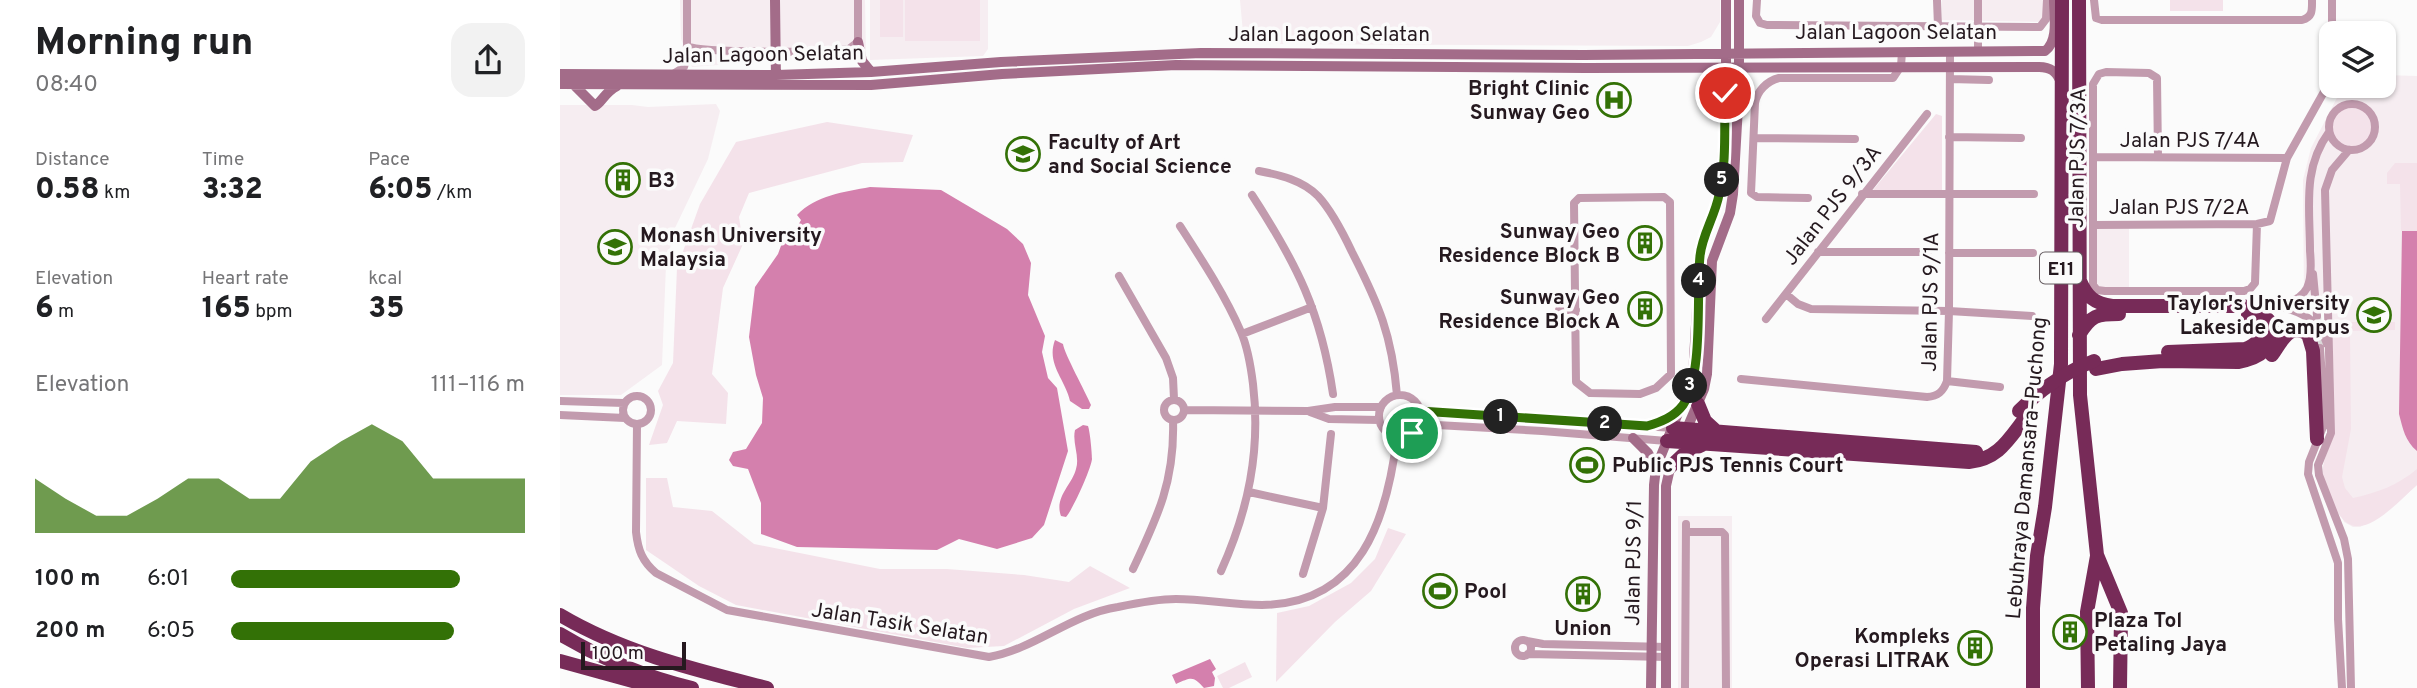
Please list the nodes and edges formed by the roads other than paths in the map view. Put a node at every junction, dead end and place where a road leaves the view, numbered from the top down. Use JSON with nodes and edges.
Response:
{"nodes":[{"id":1,"x":687,"y":0,"type":"edge"},
{"id":2,"x":775,"y":0,"type":"edge"},
{"id":3,"x":858,"y":0,"type":"edge"},
{"id":4,"x":1726,"y":0,"type":"edge"},
{"id":5,"x":1739,"y":0,"type":"edge"},
{"id":6,"x":1757,"y":0,"type":"edge"},
{"id":7,"x":1937,"y":0,"type":"edge"},
{"id":8,"x":1978,"y":0,"type":"edge"},
{"id":9,"x":2047,"y":0,"type":"edge"},
{"id":10,"x":2054,"y":0,"type":"edge"},
{"id":11,"x":2062,"y":0,"type":"edge"},
{"id":12,"x":2079,"y":0,"type":"edge"},
{"id":13,"x":2094,"y":0,"type":"edge"},
{"id":14,"x":2312,"y":0,"type":"edge"},
{"id":15,"x":2332,"y":0,"type":"edge"},
{"id":16,"x":2332,"y":21,"type":"edge"},
{"id":17,"x":1938,"y":26,"type":"junction"},
{"id":18,"x":1978,"y":27,"type":"junction"},
{"id":19,"x":1726,"y":30,"type":"junction"},
{"id":20,"x":1739,"y":30,"type":"junction"},
{"id":21,"x":858,"y":42,"type":"junction"},
{"id":22,"x":687,"y":46,"type":"junction"},
{"id":23,"x":776,"y":50,"type":"junction"},
{"id":24,"x":1703,"y":52,"type":"junction"},
{"id":25,"x":1726,"y":52,"type":"junction"},
{"id":26,"x":1739,"y":52,"type":"junction"},
{"id":27,"x":1765,"y":52,"type":"junction"},
{"id":28,"x":1902,"y":52,"type":"junction"},
{"id":29,"x":1950,"y":52,"type":"junction"},
{"id":30,"x":1978,"y":52,"type":"junction"},
{"id":31,"x":1770,"y":66,"type":"junction"},
{"id":32,"x":1901,"y":66,"type":"junction"},
{"id":33,"x":1950,"y":66,"type":"junction"},
{"id":34,"x":1703,"y":67,"type":"junction"},
{"id":35,"x":1726,"y":67,"type":"junction"},
{"id":36,"x":1740,"y":67,"type":"junction"},
{"id":37,"x":1002,"y":68,"type":"junction"},
{"id":38,"x":871,"y":72,"type":"junction"},
{"id":39,"x":560,"y":74,"type":"edge"},
{"id":40,"x":673,"y":74,"type":"junction"},
{"id":41,"x":776,"y":79,"type":"junction"},
{"id":42,"x":1950,"y":79,"type":"junction"},
{"id":43,"x":1989,"y":80,"type":"dead end"},
{"id":44,"x":560,"y":84,"type":"edge"},
{"id":45,"x":573,"y":84,"type":"junction"},
{"id":46,"x":620,"y":84,"type":"junction"},
{"id":47,"x":2062,"y":85,"type":"junction"},
{"id":48,"x":1739,"y":89,"type":"junction"},
{"id":49,"x":1725,"y":93,"type":"junction"},
{"id":50,"x":2321,"y":98,"type":"edge"},
{"id":51,"x":1927,"y":114,"type":"dead end"},
{"id":52,"x":2329,"y":132,"type":"junction"},
{"id":53,"x":1949,"y":137,"type":"junction"},
{"id":54,"x":1754,"y":138,"type":"junction"},
{"id":55,"x":2021,"y":138,"type":"dead end"},
{"id":56,"x":1855,"y":139,"type":"dead end"},
{"id":57,"x":2349,"y":150,"type":"junction"},
{"id":58,"x":2093,"y":157,"type":"junction"},
{"id":59,"x":2158,"y":157,"type":"junction"},
{"id":60,"x":2287,"y":158,"type":"junction"},
{"id":61,"x":1259,"y":171,"type":"dead end"},
{"id":62,"x":1862,"y":194,"type":"junction"},
{"id":63,"x":1948,"y":194,"type":"junction"},
{"id":64,"x":2034,"y":194,"type":"dead end"},
{"id":65,"x":1252,"y":195,"type":"dead end"},
{"id":66,"x":1808,"y":198,"type":"dead end"},
{"id":67,"x":2260,"y":224,"type":"junction"},
{"id":68,"x":2093,"y":225,"type":"junction"},
{"id":69,"x":1180,"y":226,"type":"dead end"},
{"id":70,"x":1818,"y":251,"type":"junction"},
{"id":71,"x":1928,"y":252,"type":"dead end"},
{"id":72,"x":1949,"y":253,"type":"junction"},
{"id":73,"x":2033,"y":253,"type":"dead end"},
{"id":74,"x":2311,"y":259,"type":"junction"},
{"id":75,"x":1119,"y":276,"type":"dead end"},
{"id":76,"x":2078,"y":276,"type":"junction"},
{"id":77,"x":1786,"y":294,"type":"junction"},
{"id":78,"x":1575,"y":300,"type":"junction"},
{"id":79,"x":2243,"y":306,"type":"junction"},
{"id":80,"x":2273,"y":306,"type":"junction"},
{"id":81,"x":1312,"y":307,"type":"junction"},
{"id":82,"x":1576,"y":310,"type":"junction"},
{"id":83,"x":1949,"y":311,"type":"junction"},
{"id":84,"x":2032,"y":316,"type":"dead end"},
{"id":85,"x":2317,"y":316,"type":"tunnel mouth"},
{"id":86,"x":1766,"y":319,"type":"dead end"},
{"id":87,"x":1242,"y":334,"type":"junction"},
{"id":88,"x":2079,"y":335,"type":"junction"},
{"id":89,"x":2320,"y":348,"type":"tunnel mouth"},
{"id":90,"x":2329,"y":355,"type":"junction"},
{"id":91,"x":2163,"y":361,"type":"junction"},
{"id":92,"x":2095,"y":365,"type":"junction"},
{"id":93,"x":1741,"y":379,"type":"dead end"},
{"id":94,"x":1947,"y":381,"type":"junction"},
{"id":95,"x":2000,"y":387,"type":"dead end"},
{"id":96,"x":1333,"y":394,"type":"dead end"},
{"id":97,"x":1397,"y":395,"type":"junction"},
{"id":98,"x":1174,"y":399,"type":"junction"},
{"id":99,"x":560,"y":401,"type":"edge"},
{"id":100,"x":624,"y":403,"type":"junction"},
{"id":101,"x":1683,"y":404,"type":"junction"},
{"id":102,"x":1698,"y":404,"type":"junction"},
{"id":103,"x":1381,"y":407,"type":"junction"},
{"id":104,"x":1184,"y":410,"type":"junction"},
{"id":105,"x":1256,"y":411,"type":"junction"},
{"id":106,"x":1308,"y":411,"type":"junction"},
{"id":107,"x":1420,"y":411,"type":"junction"},
{"id":108,"x":560,"y":415,"type":"edge"},
{"id":109,"x":2021,"y":416,"type":"junction"},
{"id":110,"x":625,"y":418,"type":"junction"},
{"id":111,"x":1173,"y":420,"type":"junction"},
{"id":112,"x":1379,"y":420,"type":"junction"},
{"id":113,"x":637,"y":424,"type":"junction"},
{"id":114,"x":1419,"y":424,"type":"junction"},
{"id":115,"x":1647,"y":426,"type":"junction"},
{"id":116,"x":1717,"y":432,"type":"junction"},
{"id":117,"x":1331,"y":434,"type":"dead end"},
{"id":118,"x":1677,"y":435,"type":"junction"},
{"id":119,"x":1397,"y":437,"type":"junction"},
{"id":120,"x":1633,"y":439,"type":"junction"},
{"id":121,"x":2317,"y":439,"type":"junction"},
{"id":122,"x":1707,"y":444,"type":"junction"},
{"id":123,"x":1663,"y":468,"type":"junction"},
{"id":124,"x":1249,"y":492,"type":"junction"},
{"id":125,"x":1323,"y":508,"type":"junction"},
{"id":126,"x":2097,"y":555,"type":"junction"},
{"id":127,"x":1133,"y":569,"type":"dead end"},
{"id":128,"x":1221,"y":571,"type":"dead end"},
{"id":129,"x":1303,"y":574,"type":"dead end"},
{"id":130,"x":560,"y":615,"type":"edge"},
{"id":131,"x":560,"y":634,"type":"edge"},
{"id":132,"x":1527,"y":641,"type":"junction"},
{"id":133,"x":1651,"y":652,"type":"junction"},
{"id":134,"x":1667,"y":652,"type":"junction"},
{"id":135,"x":1528,"y":654,"type":"junction"},
{"id":136,"x":560,"y":661,"type":"edge"},
{"id":137,"x":658,"y":688,"type":"edge"},
{"id":138,"x":692,"y":688,"type":"edge"},
{"id":139,"x":767,"y":688,"type":"edge"},
{"id":140,"x":1651,"y":688,"type":"edge"},
{"id":141,"x":1667,"y":688,"type":"edge"},
{"id":142,"x":1685,"y":688,"type":"edge"},
{"id":143,"x":1726,"y":688,"type":"edge"},
{"id":144,"x":2033,"y":688,"type":"edge"},
{"id":145,"x":2088,"y":688,"type":"edge"},
{"id":146,"x":2120,"y":688,"type":"edge"},
{"id":147,"x":2342,"y":688,"type":"edge"},
{"id":148,"x":2351,"y":688,"type":"edge"}],
"edges":[{"from":1,"to":22,"type":"street"},
{"from":2,"to":23,"type":"main road"},
{"from":3,"to":21,"type":"street"},
{"from":4,"to":19,"type":"main road"},
{"from":5,"to":20,"type":"main road"},
{"from":6,"to":17,"type":"street"},
{"from":7,"to":17,"type":"street"},
{"from":8,"to":18,"type":"street"},
{"from":9,"to":18,"type":"street"},
{"from":10,"to":30,"type":"main road","name":"Jalan Lagoon Selatan"},
{"from":11,"to":47,"type":"highway","name":"Lebuhraya Damansara–Puchong","number":"E11"},
{"from":12,"to":76,"type":"highway","name":"Lebuhraya Damansara–Puchong","number":"E11"},
{"from":13,"to":14,"type":"street"},
{"from":15,"to":16,"type":"street"},
{"from":17,"to":18,"type":"street"},
{"from":18,"to":30,"type":"street"},
{"from":19,"to":24,"type":"main road"},
{"from":19,"to":25,"type":"main road"},
{"from":20,"to":26,"type":"main road"},
{"from":20,"to":27,"type":"main road"},
{"from":21,"to":23,"type":"street"},
{"from":21,"to":38,"type":"main road"},
{"from":22,"to":23,"type":"street"},
{"from":22,"to":40,"type":"street"},
{"from":23,"to":41,"type":"main road"},
{"from":24,"to":25,"type":"main road","name":"Jalan Lagoon Selatan"},
{"from":24,"to":37,"type":"main road","name":"Jalan Lagoon Selatan"},
{"from":25,"to":26,"type":"main road","name":"Jalan Lagoon Selatan"},
{"from":25,"to":35,"type":"main road"},
{"from":26,"to":27,"type":"main road","name":"Jalan Lagoon Selatan"},
{"from":26,"to":36,"type":"main road"},
{"from":27,"to":28,"type":"main road","name":"Jalan Lagoon Selatan"},
{"from":28,"to":29,"type":"main road","name":"Jalan Lagoon Selatan"},
{"from":28,"to":32,"type":"street"},
{"from":29,"to":30,"type":"main road","name":"Jalan Lagoon Selatan"},
{"from":29,"to":33,"type":"street","name":"Jalan PJS 9/1A"},
{"from":31,"to":32,"type":"main road","name":"Jalan Lagoon Selatan"},
{"from":31,"to":36,"type":"main road","name":"Jalan Lagoon Selatan"},
{"from":31,"to":48,"type":"main road"},
{"from":32,"to":33,"type":"main road","name":"Jalan Lagoon Selatan"},
{"from":32,"to":54,"type":"street"},
{"from":33,"to":42,"type":"street","name":"Jalan PJS 9/1A"},
{"from":33,"to":47,"type":"main road","name":"Jalan Lagoon Selatan"},
{"from":34,"to":35,"type":"main road","name":"Jalan Lagoon Selatan"},
{"from":34,"to":37,"type":"main road","name":"Jalan Lagoon Selatan"},
{"from":34,"to":49,"type":"main road"},
{"from":35,"to":36,"type":"main road","name":"Jalan Lagoon Selatan"},
{"from":35,"to":49,"type":"main road"},
{"from":36,"to":48,"type":"main road"},
{"from":37,"to":38,"type":"main road","name":"Jalan Lagoon Selatan"},
{"from":37,"to":41,"type":"main road","name":"Jalan Lagoon Selatan"},
{"from":38,"to":41,"type":"main road","name":"Jalan Lagoon Selatan"},
{"from":39,"to":40,"type":"main road","name":"Jalan Lagoon Selatan"},
{"from":40,"to":41,"type":"main road","name":"Jalan Lagoon Selatan"},
{"from":41,"to":46,"type":"main road","name":"Jalan Lagoon Selatan"},
{"from":42,"to":43,"type":"street"},
{"from":42,"to":53,"type":"street","name":"Jalan PJS 9/1A"},
{"from":44,"to":45,"type":"main road","name":"Jalan Lagoon Selatan"},
{"from":45,"to":46,"type":"main road","name":"Jalan Lagoon Selatan"},
{"from":45,"to":46,"type":"main road"},
{"from":47,"to":144,"type":"highway","name":"Lebuhraya Damansara–Puchong","number":"E11"},
{"from":48,"to":102,"type":"main road"},
{"from":49,"to":101,"type":"main road"},
{"from":50,"to":60,"type":"street"},
{"from":51,"to":62,"type":"street","name":"Jalan PJS 9/3A"},
{"from":52,"to":57,"type":"street"},
{"from":52,"to":57,"type":"street"},
{"from":52,"to":74,"type":"street"},
{"from":53,"to":55,"type":"street"},
{"from":53,"to":63,"type":"street","name":"Jalan PJS 9/1A"},
{"from":54,"to":56,"type":"street"},
{"from":54,"to":66,"type":"street"},
{"from":57,"to":90,"type":"street"},
{"from":58,"to":59,"type":"street","name":"Jalan PJS 7/4A"},
{"from":58,"to":59,"type":"street","name":"Jalan PJS 7/3A"},
{"from":58,"to":68,"type":"street","name":"Jalan PJS 7/3A"},
{"from":59,"to":60,"type":"street","name":"Jalan PJS 7/4A"},
{"from":60,"to":67,"type":"street"},
{"from":61,"to":97,"type":"street"},
{"from":62,"to":63,"type":"street"},
{"from":62,"to":70,"type":"street","name":"Jalan PJS 9/3A"},
{"from":63,"to":64,"type":"street"},
{"from":63,"to":72,"type":"street","name":"Jalan PJS 9/1A"},
{"from":65,"to":81,"type":"street"},
{"from":67,"to":68,"type":"street","name":"Jalan PJS 7/2A"},
{"from":67,"to":68,"type":"street","name":"Jalan PJS 7/3A"},
{"from":69,"to":87,"type":"street"},
{"from":70,"to":71,"type":"street"},
{"from":70,"to":77,"type":"street","name":"Jalan PJS 9/3A"},
{"from":72,"to":73,"type":"street"},
{"from":72,"to":83,"type":"street","name":"Jalan PJS 9/1A"},
{"from":74,"to":80,"type":"street"},
{"from":74,"to":85,"type":"street"},
{"from":75,"to":98,"type":"street"},
{"from":76,"to":79,"type":"highway"},
{"from":76,"to":88,"type":"highway","name":"Lebuhraya Damansara–Puchong","number":"E11"},
{"from":77,"to":83,"type":"street"},
{"from":77,"to":86,"type":"street","name":"Jalan PJS 9/3A"},
{"from":78,"to":82,"type":"street"},
{"from":78,"to":82,"type":"street"},
{"from":78,"to":82,"type":"street"},
{"from":79,"to":80,"type":"street"},
{"from":79,"to":91,"type":"highway"},
{"from":80,"to":90,"type":"street"},
{"from":81,"to":87,"type":"street"},
{"from":81,"to":96,"type":"street"},
{"from":83,"to":84,"type":"street"},
{"from":83,"to":94,"type":"street","name":"Jalan PJS 9/1A"},
{"from":87,"to":105,"type":"street"},
{"from":88,"to":92,"type":"highway"},
{"from":88,"to":126,"type":"highway","name":"Lebuhraya Damansara–Puchong","number":"E11"},
{"from":89,"to":121,"type":"street"},
{"from":90,"to":148,"type":"street"},
{"from":91,"to":92,"type":"highway"},
{"from":91,"to":121,"type":"highway"},
{"from":92,"to":109,"type":"highway","bridge":true},
{"from":93,"to":94,"type":"street","name":"Jalan PJS 9/1A"},
{"from":94,"to":95,"type":"street"},
{"from":97,"to":103,"type":"street"},
{"from":97,"to":107,"type":"street"},
{"from":98,"to":104,"type":"street"},
{"from":98,"to":111,"type":"street"},
{"from":99,"to":100,"type":"street"},
{"from":100,"to":110,"type":"street"},
{"from":100,"to":113,"type":"street"},
{"from":101,"to":115,"type":"main road"},
{"from":101,"to":118,"type":"main road"},
{"from":102,"to":116,"type":"highway"},
{"from":102,"to":118,"type":"main road"},
{"from":103,"to":106,"type":"street"},
{"from":103,"to":112,"type":"street"},
{"from":104,"to":105,"type":"street"},
{"from":104,"to":111,"type":"street"},
{"from":105,"to":106,"type":"street"},
{"from":105,"to":124,"type":"street"},
{"from":106,"to":112,"type":"street"},
{"from":107,"to":114,"type":"street"},
{"from":107,"to":115,"type":"street"},
{"from":108,"to":110,"type":"street"},
{"from":109,"to":116,"type":"highway"},
{"from":109,"to":122,"type":"highway"},
{"from":110,"to":113,"type":"street"},
{"from":111,"to":127,"type":"street"},
{"from":112,"to":119,"type":"street"},
{"from":113,"to":119,"type":"street","name":"Jalan Tasik Selatan"},
{"from":114,"to":119,"type":"street"},
{"from":114,"to":120,"type":"street"},
{"from":115,"to":118,"type":"street"},
{"from":116,"to":118,"type":"highway"},
{"from":117,"to":125,"type":"street"},
{"from":118,"to":120,"type":"street"},
{"from":118,"to":122,"type":"highway"},
{"from":118,"to":123,"type":"main road","name":"Jalan PJS 9/1"},
{"from":120,"to":123,"type":"main road"},
{"from":121,"to":147,"type":"street"},
{"from":122,"to":123,"type":"highway"},
{"from":123,"to":133,"type":"main road","name":"Jalan PJS 9/1"},
{"from":123,"to":134,"type":"main road","name":"Jalan PJS 9/1"},
{"from":124,"to":125,"type":"street"},
{"from":124,"to":128,"type":"street"},
{"from":125,"to":129,"type":"street"},
{"from":126,"to":145,"type":"highway","name":"Lebuhraya Damansara–Puchong","number":"E11"},
{"from":126,"to":146,"type":"highway","name":"Lebuhraya Damansara–Puchong","number":"E11"},
{"from":130,"to":139,"type":"highway"},
{"from":131,"to":138,"type":"highway"},
{"from":132,"to":133,"type":"street"},
{"from":132,"to":135,"type":"street"},
{"from":132,"to":135,"type":"street"},
{"from":133,"to":134,"type":"street"},
{"from":133,"to":135,"type":"street"},
{"from":133,"to":140,"type":"main road","name":"Jalan PJS 9/1"},
{"from":134,"to":141,"type":"main road","name":"Jalan PJS 9/1"},
{"from":136,"to":137,"type":"highway"},
{"from":142,"to":143,"type":"street"}]}
